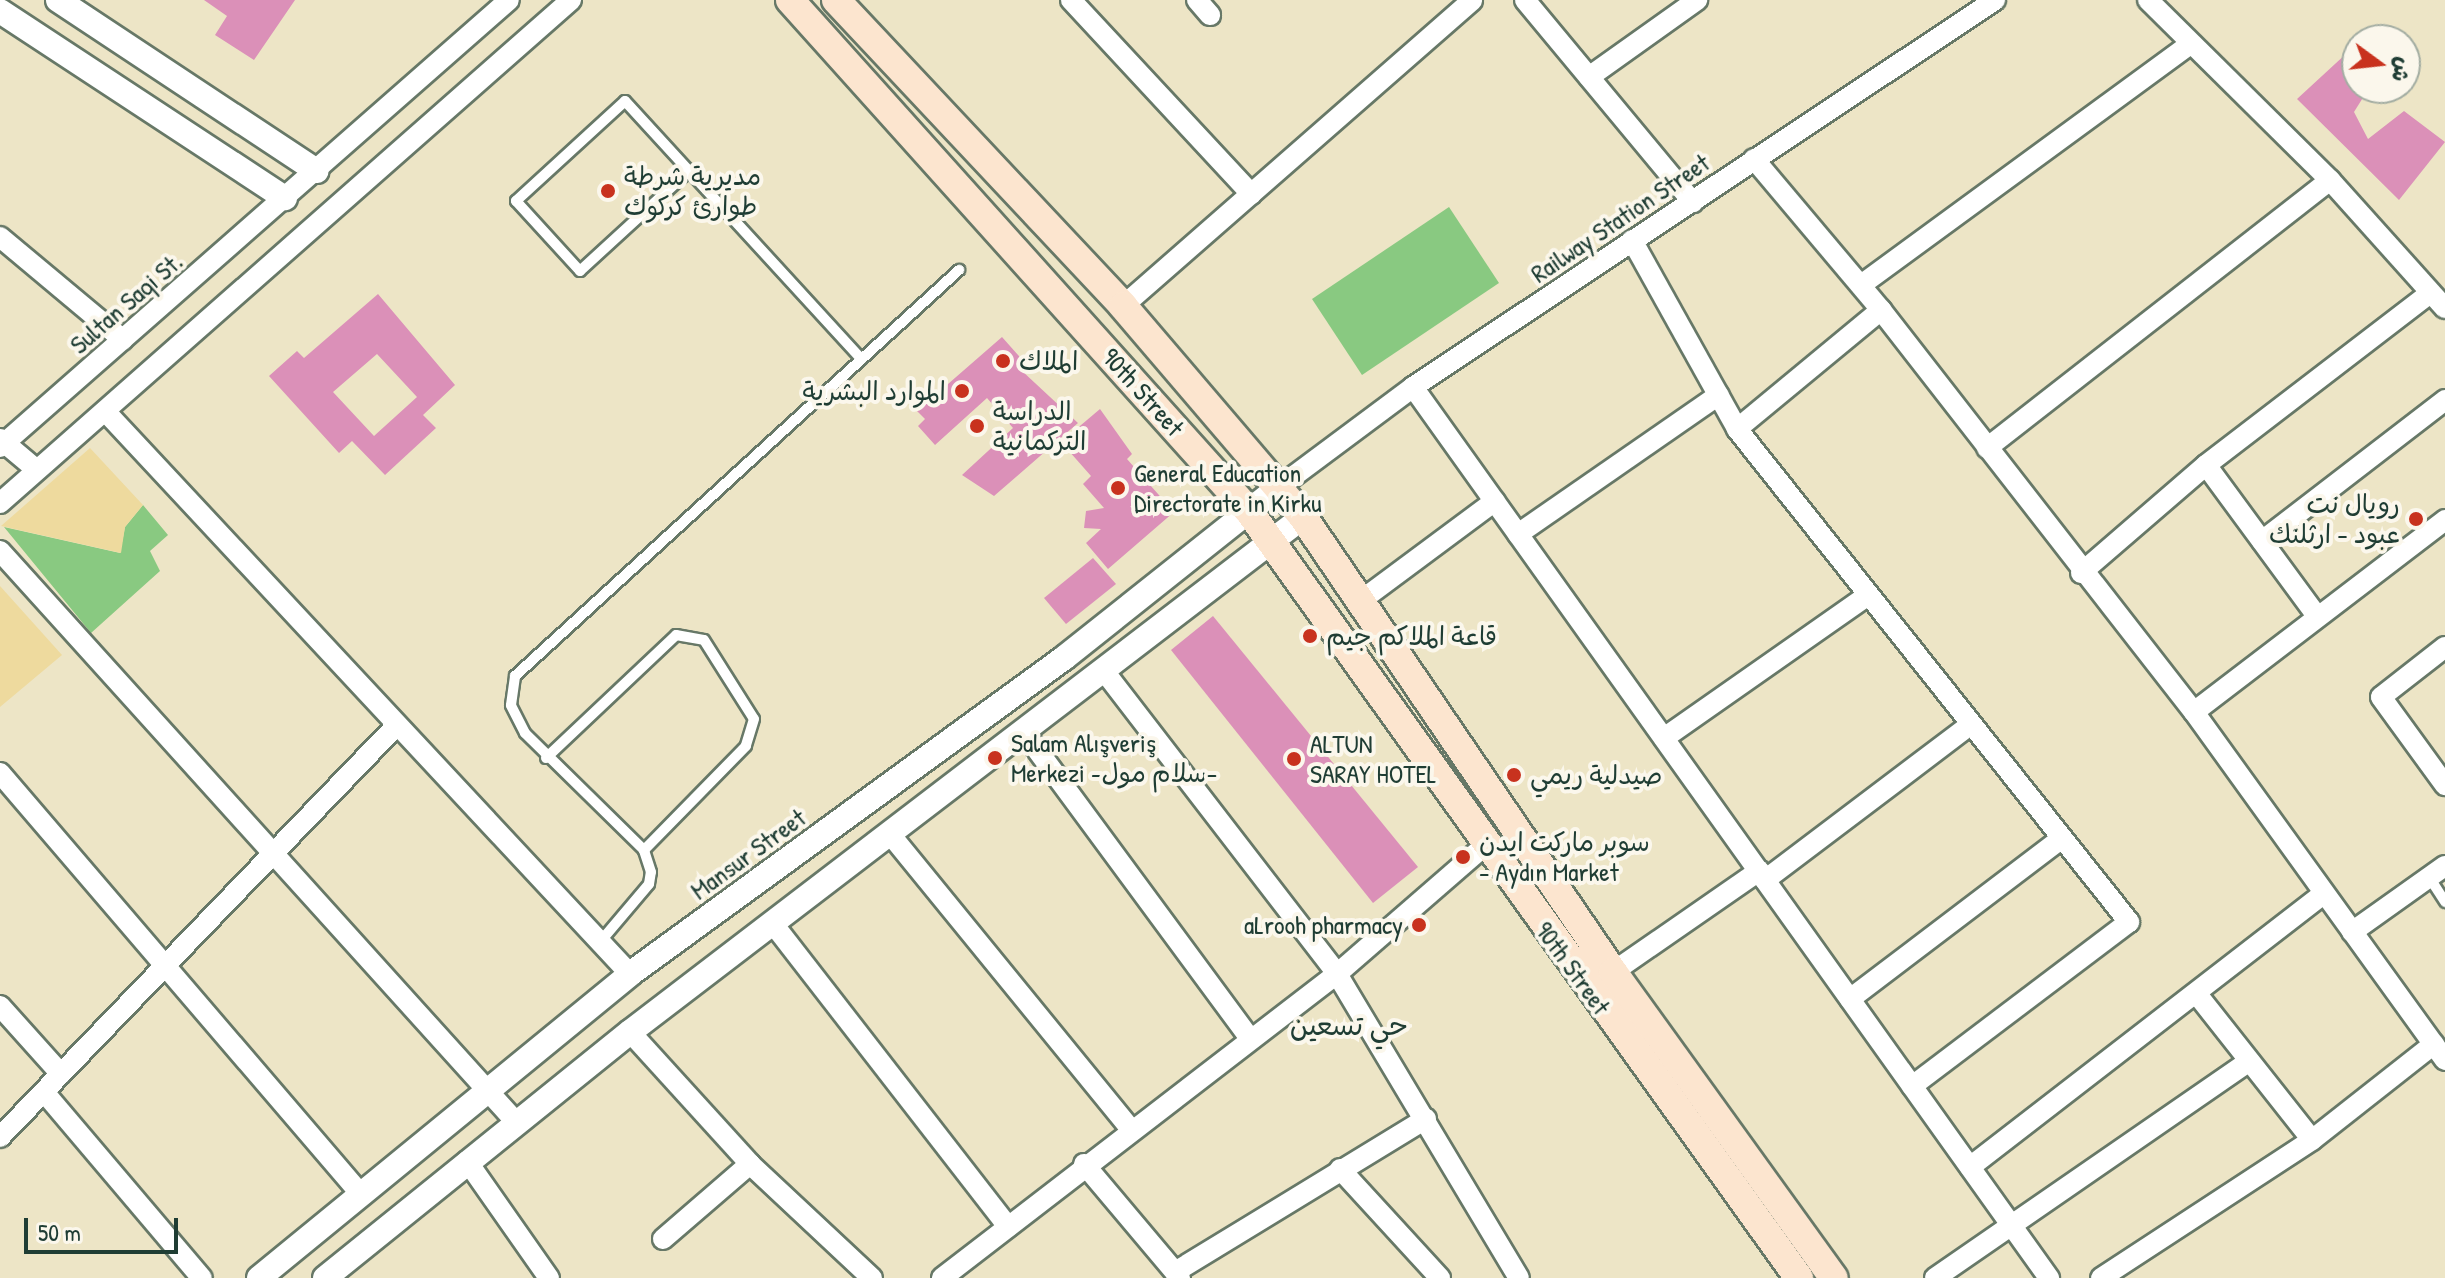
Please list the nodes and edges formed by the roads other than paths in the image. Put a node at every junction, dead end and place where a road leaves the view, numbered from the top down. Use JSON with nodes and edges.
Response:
{"nodes":[{"id":1,"x":58,"y":0,"type":"edge"},
{"id":2,"x":509,"y":0,"type":"edge"},
{"id":3,"x":571,"y":0,"type":"edge"},
{"id":4,"x":790,"y":0,"type":"edge"},
{"id":5,"x":836,"y":0,"type":"edge"},
{"id":6,"x":1071,"y":0,"type":"edge"},
{"id":7,"x":1472,"y":0,"type":"edge"},
{"id":8,"x":1525,"y":0,"type":"edge"},
{"id":9,"x":1697,"y":0,"type":"edge"},
{"id":10,"x":1995,"y":0,"type":"edge"},
{"id":11,"x":2148,"y":0,"type":"edge"},
{"id":12,"x":2,"y":16,"type":"edge"},
{"id":13,"x":2190,"y":44,"type":"junction"},
{"id":14,"x":1589,"y":77,"type":"junction"},
{"id":15,"x":1754,"y":159,"type":"junction"},
{"id":16,"x":316,"y":171,"type":"junction"},
{"id":17,"x":689,"y":171,"type":"junction"},
{"id":18,"x":2330,"y":180,"type":"junction"},
{"id":19,"x":1251,"y":194,"type":"junction"},
{"id":20,"x":285,"y":198,"type":"junction"},
{"id":21,"x":1693,"y":202,"type":"junction"},
{"id":22,"x":0,"y":237,"type":"edge"},
{"id":23,"x":1632,"y":240,"type":"junction"},
{"id":24,"x":959,"y":270,"type":"dead end"},
{"id":25,"x":1861,"y":285,"type":"junction"},
{"id":26,"x":2430,"y":293,"type":"junction"},
{"id":27,"x":1123,"y":306,"type":"junction"},
{"id":28,"x":2445,"y":308,"type":"edge"},
{"id":29,"x":1881,"y":310,"type":"junction"},
{"id":30,"x":123,"y":340,"type":"junction"},
{"id":31,"x":861,"y":359,"type":"junction"},
{"id":32,"x":1413,"y":387,"type":"junction"},
{"id":33,"x":1719,"y":395,"type":"junction"},
{"id":34,"x":2445,"y":400,"type":"edge"},
{"id":35,"x":105,"y":411,"type":"junction"},
{"id":36,"x":1737,"y":429,"type":"junction"},
{"id":37,"x":2,"y":443,"type":"edge"},
{"id":38,"x":1987,"y":448,"type":"junction"},
{"id":39,"x":2206,"y":465,"type":"junction"},
{"id":40,"x":37,"y":470,"type":"junction"},
{"id":41,"x":1279,"y":487,"type":"junction"},
{"id":42,"x":1495,"y":501,"type":"junction"},
{"id":43,"x":0,"y":503,"type":"edge"},
{"id":44,"x":1249,"y":511,"type":"junction"},
{"id":45,"x":1303,"y":517,"type":"junction"},
{"id":46,"x":2445,"y":520,"type":"edge"},
{"id":47,"x":1518,"y":534,"type":"junction"},
{"id":48,"x":1273,"y":540,"type":"junction"},
{"id":49,"x":2262,"y":541,"type":"junction"},
{"id":50,"x":0,"y":551,"type":"edge"},
{"id":51,"x":2081,"y":573,"type":"junction"},
{"id":52,"x":1867,"y":596,"type":"junction"},
{"id":53,"x":1363,"y":599,"type":"junction"},
{"id":54,"x":2316,"y":615,"type":"junction"},
{"id":55,"x":2445,"y":647,"type":"edge"},
{"id":56,"x":1104,"y":671,"type":"junction"},
{"id":57,"x":2194,"y":712,"type":"junction"},
{"id":58,"x":395,"y":727,"type":"junction"},
{"id":59,"x":1967,"y":727,"type":"junction"},
{"id":60,"x":1024,"y":732,"type":"junction"},
{"id":61,"x":1664,"y":738,"type":"junction"},
{"id":62,"x":546,"y":758,"type":"junction"},
{"id":63,"x":0,"y":773,"type":"edge"},
{"id":64,"x":2445,"y":785,"type":"edge"},
{"id":65,"x":890,"y":834,"type":"junction"},
{"id":66,"x":2061,"y":839,"type":"junction"},
{"id":67,"x":1484,"y":846,"type":"junction"},
{"id":68,"x":644,"y":850,"type":"junction"},
{"id":69,"x":273,"y":853,"type":"junction"},
{"id":70,"x":2437,"y":872,"type":"edge"},
{"id":71,"x":1762,"y":876,"type":"junction"},
{"id":72,"x":2323,"y":894,"type":"junction"},
{"id":73,"x":2445,"y":902,"type":"edge"},
{"id":74,"x":774,"y":925,"type":"junction"},
{"id":75,"x":2352,"y":932,"type":"junction"},
{"id":76,"x":600,"y":942,"type":"junction"},
{"id":77,"x":165,"y":965,"type":"junction"},
{"id":78,"x":1613,"y":972,"type":"junction"},
{"id":79,"x":630,"y":974,"type":"junction"},
{"id":80,"x":1337,"y":974,"type":"junction"},
{"id":81,"x":2196,"y":993,"type":"junction"},
{"id":82,"x":1850,"y":999,"type":"junction"},
{"id":83,"x":2,"y":1013,"type":"edge"},
{"id":84,"x":630,"y":1032,"type":"junction"},
{"id":85,"x":1250,"y":1038,"type":"junction"},
{"id":86,"x":2440,"y":1052,"type":"edge"},
{"id":87,"x":2249,"y":1061,"type":"junction"},
{"id":88,"x":61,"y":1074,"type":"junction"},
{"id":89,"x":1912,"y":1086,"type":"junction"},
{"id":90,"x":488,"y":1088,"type":"junction"},
{"id":91,"x":44,"y":1092,"type":"junction"},
{"id":92,"x":1426,"y":1119,"type":"junction"},
{"id":93,"x":516,"y":1122,"type":"junction"},
{"id":94,"x":1131,"y":1129,"type":"junction"},
{"id":95,"x":0,"y":1137,"type":"edge"},
{"id":96,"x":2312,"y":1140,"type":"junction"},
{"id":97,"x":467,"y":1161,"type":"junction"},
{"id":98,"x":750,"y":1164,"type":"junction"},
{"id":99,"x":1084,"y":1164,"type":"junction"},
{"id":100,"x":1970,"y":1167,"type":"junction"},
{"id":101,"x":1340,"y":1169,"type":"junction"},
{"id":102,"x":359,"y":1192,"type":"junction"},
{"id":103,"x":2010,"y":1222,"type":"junction"},
{"id":104,"x":1008,"y":1227,"type":"junction"},
{"id":105,"x":663,"y":1239,"type":"dead end"},
{"id":106,"x":1178,"y":1275,"type":"edge"},
{"id":107,"x":1794,"y":1276,"type":"edge"},
{"id":108,"x":202,"y":1278,"type":"edge"},
{"id":109,"x":259,"y":1278,"type":"edge"},
{"id":110,"x":325,"y":1278,"type":"edge"},
{"id":111,"x":549,"y":1278,"type":"edge"},
{"id":112,"x":872,"y":1278,"type":"edge"},
{"id":113,"x":943,"y":1278,"type":"edge"},
{"id":114,"x":1440,"y":1278,"type":"edge"},
{"id":115,"x":1519,"y":1278,"type":"edge"},
{"id":116,"x":1834,"y":1278,"type":"edge"},
{"id":117,"x":1935,"y":1278,"type":"edge"},
{"id":118,"x":2049,"y":1278,"type":"edge"},
{"id":119,"x":2101,"y":1278,"type":"edge"}],
"edges":[{"from":1,"to":16,"type":"street"},
{"from":2,"to":16,"type":"street","name":"Sultan Saqi St."},
{"from":3,"to":35,"type":"street"},
{"from":4,"to":44,"type":"main road","name":"90th Street"},
{"from":5,"to":27,"type":"main road","name":"90th Street"},
{"from":6,"to":19,"type":"street"},
{"from":7,"to":19,"type":"street"},
{"from":8,"to":14,"type":"street"},
{"from":9,"to":14,"type":"street"},
{"from":10,"to":15,"type":"street","name":"Railway Station Street"},
{"from":11,"to":13,"type":"street"},
{"from":12,"to":20,"type":"street"},
{"from":13,"to":18,"type":"street"},
{"from":13,"to":25,"type":"street"},
{"from":14,"to":21,"type":"street"},
{"from":15,"to":21,"type":"street","name":"Railway Station Street"},
{"from":15,"to":25,"type":"street"},
{"from":16,"to":20,"type":"street","name":"Sultan Saqi St."},
{"from":17,"to":17,"type":"lane"},
{"from":17,"to":31,"type":"lane"},
{"from":18,"to":26,"type":"street"},
{"from":18,"to":38,"type":"street"},
{"from":19,"to":27,"type":"street"},
{"from":20,"to":30,"type":"street","name":"Sultan Saqi St."},
{"from":21,"to":23,"type":"street","name":"Railway Station Street"},
{"from":22,"to":30,"type":"street"},
{"from":23,"to":32,"type":"street","name":"Railway Station Street"},
{"from":23,"to":33,"type":"street"},
{"from":24,"to":31,"type":"lane"},
{"from":25,"to":29,"type":"street"},
{"from":26,"to":28,"type":"street"},
{"from":26,"to":39,"type":"street"},
{"from":27,"to":41,"type":"main road","name":"90th Street"},
{"from":29,"to":36,"type":"street"},
{"from":29,"to":38,"type":"street"},
{"from":30,"to":37,"type":"street","name":"Sultan Saqi St."},
{"from":31,"to":62,"type":"lane"},
{"from":32,"to":41,"type":"street","name":"Railway Station Street"},
{"from":32,"to":42,"type":"street"},
{"from":33,"to":36,"type":"street"},
{"from":33,"to":47,"type":"street"},
{"from":34,"to":49,"type":"street"},
{"from":35,"to":40,"type":"street"},
{"from":35,"to":58,"type":"street"},
{"from":36,"to":52,"type":"street"},
{"from":37,"to":40,"type":"street"},
{"from":38,"to":51,"type":"street"},
{"from":39,"to":49,"type":"street"},
{"from":39,"to":51,"type":"street"},
{"from":40,"to":43,"type":"street"},
{"from":41,"to":44,"type":"street","name":"Mansur Street"},
{"from":41,"to":45,"type":"main road","name":"90th Street"},
{"from":42,"to":47,"type":"street"},
{"from":42,"to":53,"type":"street"},
{"from":44,"to":48,"type":"main road","name":"90th Street"},
{"from":44,"to":79,"type":"street","name":"Mansur Street"},
{"from":45,"to":48,"type":"street"},
{"from":45,"to":53,"type":"main road","name":"90th Street"},
{"from":46,"to":54,"type":"street"},
{"from":47,"to":61,"type":"street"},
{"from":48,"to":56,"type":"street"},
{"from":48,"to":67,"type":"main road","name":"90th Street"},
{"from":49,"to":54,"type":"street"},
{"from":50,"to":69,"type":"street"},
{"from":51,"to":57,"type":"street"},
{"from":52,"to":59,"type":"street"},
{"from":52,"to":61,"type":"street"},
{"from":53,"to":78,"type":"main road","name":"90th Street"},
{"from":54,"to":57,"type":"street"},
{"from":55,"to":64,"type":"street"},
{"from":56,"to":60,"type":"street"},
{"from":56,"to":80,"type":"street"},
{"from":57,"to":72,"type":"street"},
{"from":58,"to":69,"type":"street"},
{"from":58,"to":76,"type":"street"},
{"from":59,"to":66,"type":"street"},
{"from":59,"to":71,"type":"street"},
{"from":60,"to":65,"type":"street"},
{"from":60,"to":85,"type":"street"},
{"from":61,"to":71,"type":"street"},
{"from":62,"to":68,"type":"lane"},
{"from":62,"to":68,"type":"lane"},
{"from":63,"to":77,"type":"street"},
{"from":65,"to":74,"type":"street"},
{"from":65,"to":94,"type":"street"},
{"from":66,"to":82,"type":"street"},
{"from":66,"to":89,"type":"street"},
{"from":67,"to":80,"type":"street"},
{"from":67,"to":107,"type":"main road","name":"90th Street"},
{"from":68,"to":76,"type":"lane"},
{"from":69,"to":77,"type":"street"},
{"from":69,"to":90,"type":"street"},
{"from":70,"to":73,"type":"lane"},
{"from":70,"to":75,"type":"street"},
{"from":71,"to":78,"type":"street"},
{"from":71,"to":82,"type":"street"},
{"from":72,"to":75,"type":"street"},
{"from":72,"to":81,"type":"street"},
{"from":74,"to":84,"type":"street"},
{"from":74,"to":104,"type":"street"},
{"from":75,"to":86,"type":"street"},
{"from":76,"to":79,"type":"street"},
{"from":77,"to":88,"type":"street"},
{"from":77,"to":102,"type":"street"},
{"from":78,"to":116,"type":"main road","name":"90th Street"},
{"from":79,"to":90,"type":"street","name":"Mansur Street"},
{"from":80,"to":85,"type":"street"},
{"from":80,"to":92,"type":"street"},
{"from":81,"to":87,"type":"street"},
{"from":81,"to":100,"type":"street"},
{"from":82,"to":89,"type":"street"},
{"from":83,"to":88,"type":"street"},
{"from":84,"to":93,"type":"street"},
{"from":84,"to":98,"type":"street"},
{"from":85,"to":94,"type":"street"},
{"from":86,"to":96,"type":"street"},
{"from":87,"to":96,"type":"street"},
{"from":87,"to":103,"type":"street"},
{"from":88,"to":91,"type":"street"},
{"from":89,"to":100,"type":"street"},
{"from":90,"to":93,"type":"street"},
{"from":90,"to":102,"type":"street","name":"Mansur Street"},
{"from":91,"to":95,"type":"street"},
{"from":91,"to":108,"type":"street"},
{"from":92,"to":101,"type":"street"},
{"from":92,"to":115,"type":"street"},
{"from":93,"to":97,"type":"street"},
{"from":94,"to":99,"type":"street"},
{"from":96,"to":119,"type":"street"},
{"from":97,"to":110,"type":"street"},
{"from":97,"to":111,"type":"street"},
{"from":98,"to":105,"type":"street"},
{"from":98,"to":112,"type":"street"},
{"from":99,"to":104,"type":"street"},
{"from":99,"to":106,"type":"street"},
{"from":100,"to":103,"type":"street"},
{"from":101,"to":106,"type":"street"},
{"from":101,"to":114,"type":"street"},
{"from":102,"to":109,"type":"street","name":"Mansur Street"},
{"from":103,"to":117,"type":"street"},
{"from":103,"to":118,"type":"street"},
{"from":104,"to":113,"type":"street"}]}
